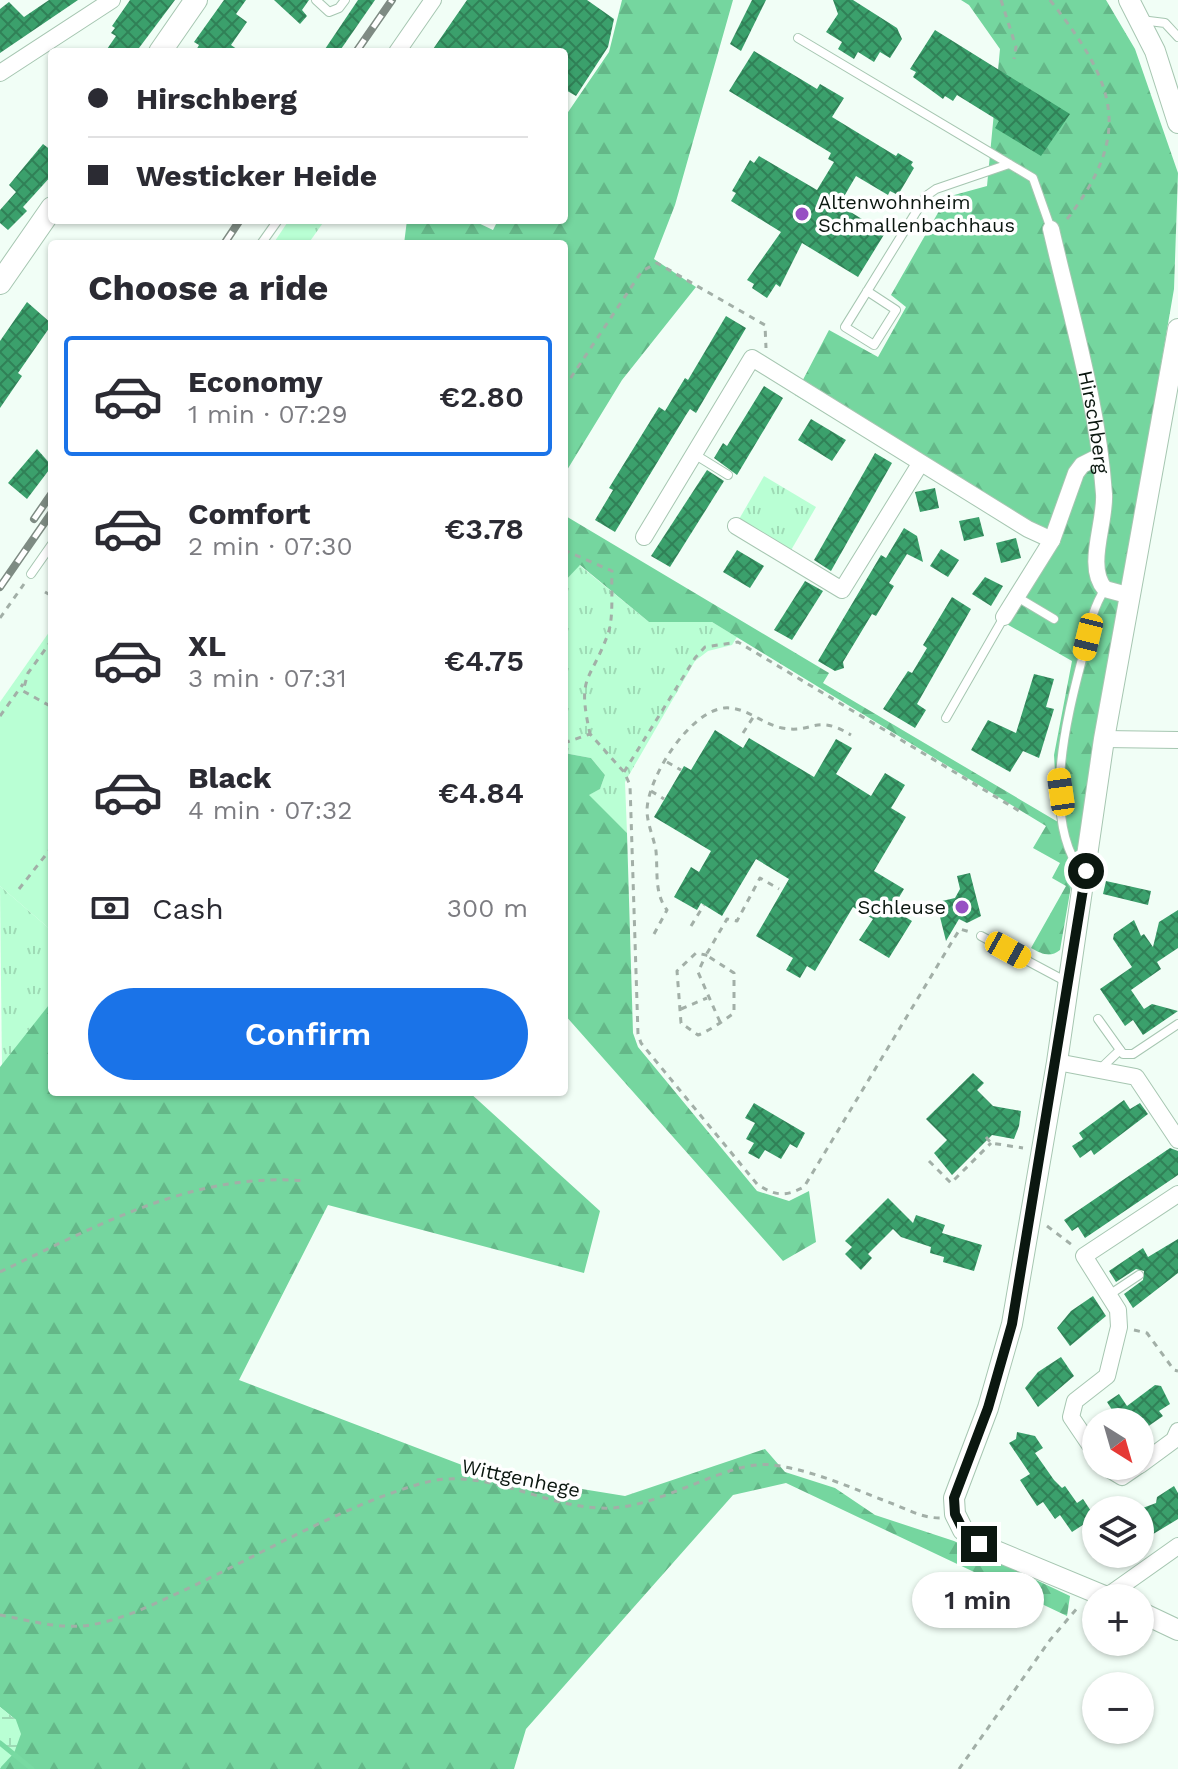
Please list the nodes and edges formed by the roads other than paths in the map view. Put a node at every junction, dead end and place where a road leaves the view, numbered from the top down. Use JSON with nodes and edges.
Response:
{"nodes":[{"id":1,"x":112,"y":0,"type":"edge"},
{"id":2,"x":196,"y":0,"type":"edge"},
{"id":3,"x":316,"y":0,"type":"edge"},
{"id":4,"x":345,"y":0,"type":"edge"},
{"id":5,"x":433,"y":0,"type":"edge"},
{"id":6,"x":1129,"y":0,"type":"edge"},
{"id":7,"x":1140,"y":20,"type":"junction"},
{"id":8,"x":1178,"y":37,"type":"edge"},
{"id":9,"x":798,"y":38,"type":"dead end"},
{"id":10,"x":163,"y":48,"type":"edge"},
{"id":11,"x":400,"y":48,"type":"edge"},
{"id":12,"x":0,"y":73,"type":"edge"},
{"id":13,"x":1178,"y":123,"type":"edge"},
{"id":14,"x":1009,"y":164,"type":"junction"},
{"id":15,"x":48,"y":214,"type":"edge"},
{"id":16,"x":1051,"y":229,"type":"joint"},
{"id":17,"x":0,"y":283,"type":"edge"},
{"id":18,"x":867,"y":291,"type":"junction"},
{"id":19,"x":1178,"y":329,"type":"edge"},
{"id":20,"x":694,"y":454,"type":"junction"},
{"id":21,"x":1100,"y":456,"type":"junction"},
{"id":22,"x":920,"y":464,"type":"junction"},
{"id":23,"x":728,"y":475,"type":"dead end"},
{"id":24,"x":736,"y":526,"type":"dead end"},
{"id":25,"x":644,"y":537,"type":"dead end"},
{"id":26,"x":1052,"y":540,"type":"junction"},
{"id":27,"x":48,"y":550,"type":"edge"},
{"id":28,"x":31,"y":574,"type":"road end"},
{"id":29,"x":1105,"y":589,"type":"junction"},
{"id":30,"x":1131,"y":596,"type":"junction"},
{"id":31,"x":1017,"y":597,"type":"junction"},
{"id":32,"x":1004,"y":617,"type":"joint"},
{"id":33,"x":1054,"y":619,"type":"dead end"},
{"id":34,"x":946,"y":718,"type":"dead end"},
{"id":35,"x":1104,"y":739,"type":"junction"},
{"id":36,"x":1178,"y":740,"type":"edge"},
{"id":37,"x":1085,"y":877,"type":"junction"},
{"id":38,"x":981,"y":936,"type":"road end"},
{"id":39,"x":1068,"y":982,"type":"junction"},
{"id":40,"x":1098,"y":1019,"type":"dead end"},
{"id":41,"x":1178,"y":1024,"type":"edge"},
{"id":42,"x":1120,"y":1050,"type":"junction"},
{"id":43,"x":1057,"y":1062,"type":"junction"},
{"id":44,"x":1098,"y":1071,"type":"junction"},
{"id":45,"x":1178,"y":1140,"type":"edge"},
{"id":46,"x":1178,"y":1194,"type":"edge"},
{"id":47,"x":1139,"y":1275,"type":"dead end"},
{"id":48,"x":1108,"y":1295,"type":"junction"},
{"id":49,"x":1178,"y":1431,"type":"edge"},
{"id":50,"x":1082,"y":1433,"type":"edge"},
{"id":51,"x":1154,"y":1454,"type":"edge"},
{"id":52,"x":1178,"y":1546,"type":"edge"},
{"id":53,"x":1119,"y":1584,"type":"edge"},
{"id":54,"x":1082,"y":1587,"type":"edge"},
{"id":55,"x":1154,"y":1619,"type":"edge"},
{"id":56,"x":1178,"y":1630,"type":"edge"}],
"edges":[{"from":1,"to":12,"type":"street"},
{"from":2,"to":10,"type":"main road"},
{"from":3,"to":4,"type":"lane"},
{"from":5,"to":11,"type":"street"},
{"from":6,"to":7,"type":"street"},
{"from":7,"to":8,"type":"lane"},
{"from":7,"to":13,"type":"street"},
{"from":9,"to":14,"type":"lane"},
{"from":14,"to":16,"type":"lane"},
{"from":14,"to":18,"type":"lane"},
{"from":15,"to":17,"type":"main road"},
{"from":16,"to":21,"type":"street","name":"Hirschberg"},
{"from":18,"to":18,"type":"lane"},
{"from":19,"to":30,"type":"street"},
{"from":20,"to":22,"type":"street"},
{"from":20,"to":23,"type":"lane"},
{"from":20,"to":25,"type":"street"},
{"from":21,"to":26,"type":"street"},
{"from":21,"to":29,"type":"street","name":"Hirschberg"},
{"from":22,"to":24,"type":"street"},
{"from":22,"to":26,"type":"street"},
{"from":26,"to":31,"type":"street"},
{"from":27,"to":28,"type":"lane"},
{"from":29,"to":30,"type":"street"},
{"from":29,"to":37,"type":"lane"},
{"from":30,"to":35,"type":"street"},
{"from":31,"to":32,"type":"street"},
{"from":31,"to":33,"type":"lane"},
{"from":32,"to":34,"type":"lane"},
{"from":35,"to":36,"type":"street"},
{"from":35,"to":37,"type":"street"},
{"from":37,"to":39,"type":"street"},
{"from":38,"to":39,"type":"lane"},
{"from":39,"to":43,"type":"street"},
{"from":40,"to":42,"type":"lane"},
{"from":41,"to":42,"type":"lane"},
{"from":42,"to":44,"type":"lane"},
{"from":43,"to":44,"type":"street"},
{"from":43,"to":54,"type":"street"},
{"from":44,"to":45,"type":"street"},
{"from":46,"to":48,"type":"street"},
{"from":47,"to":48,"type":"lane"},
{"from":48,"to":50,"type":"street"},
{"from":49,"to":51,"type":"street"},
{"from":52,"to":53,"type":"street"},
{"from":55,"to":56,"type":"street"}]}
